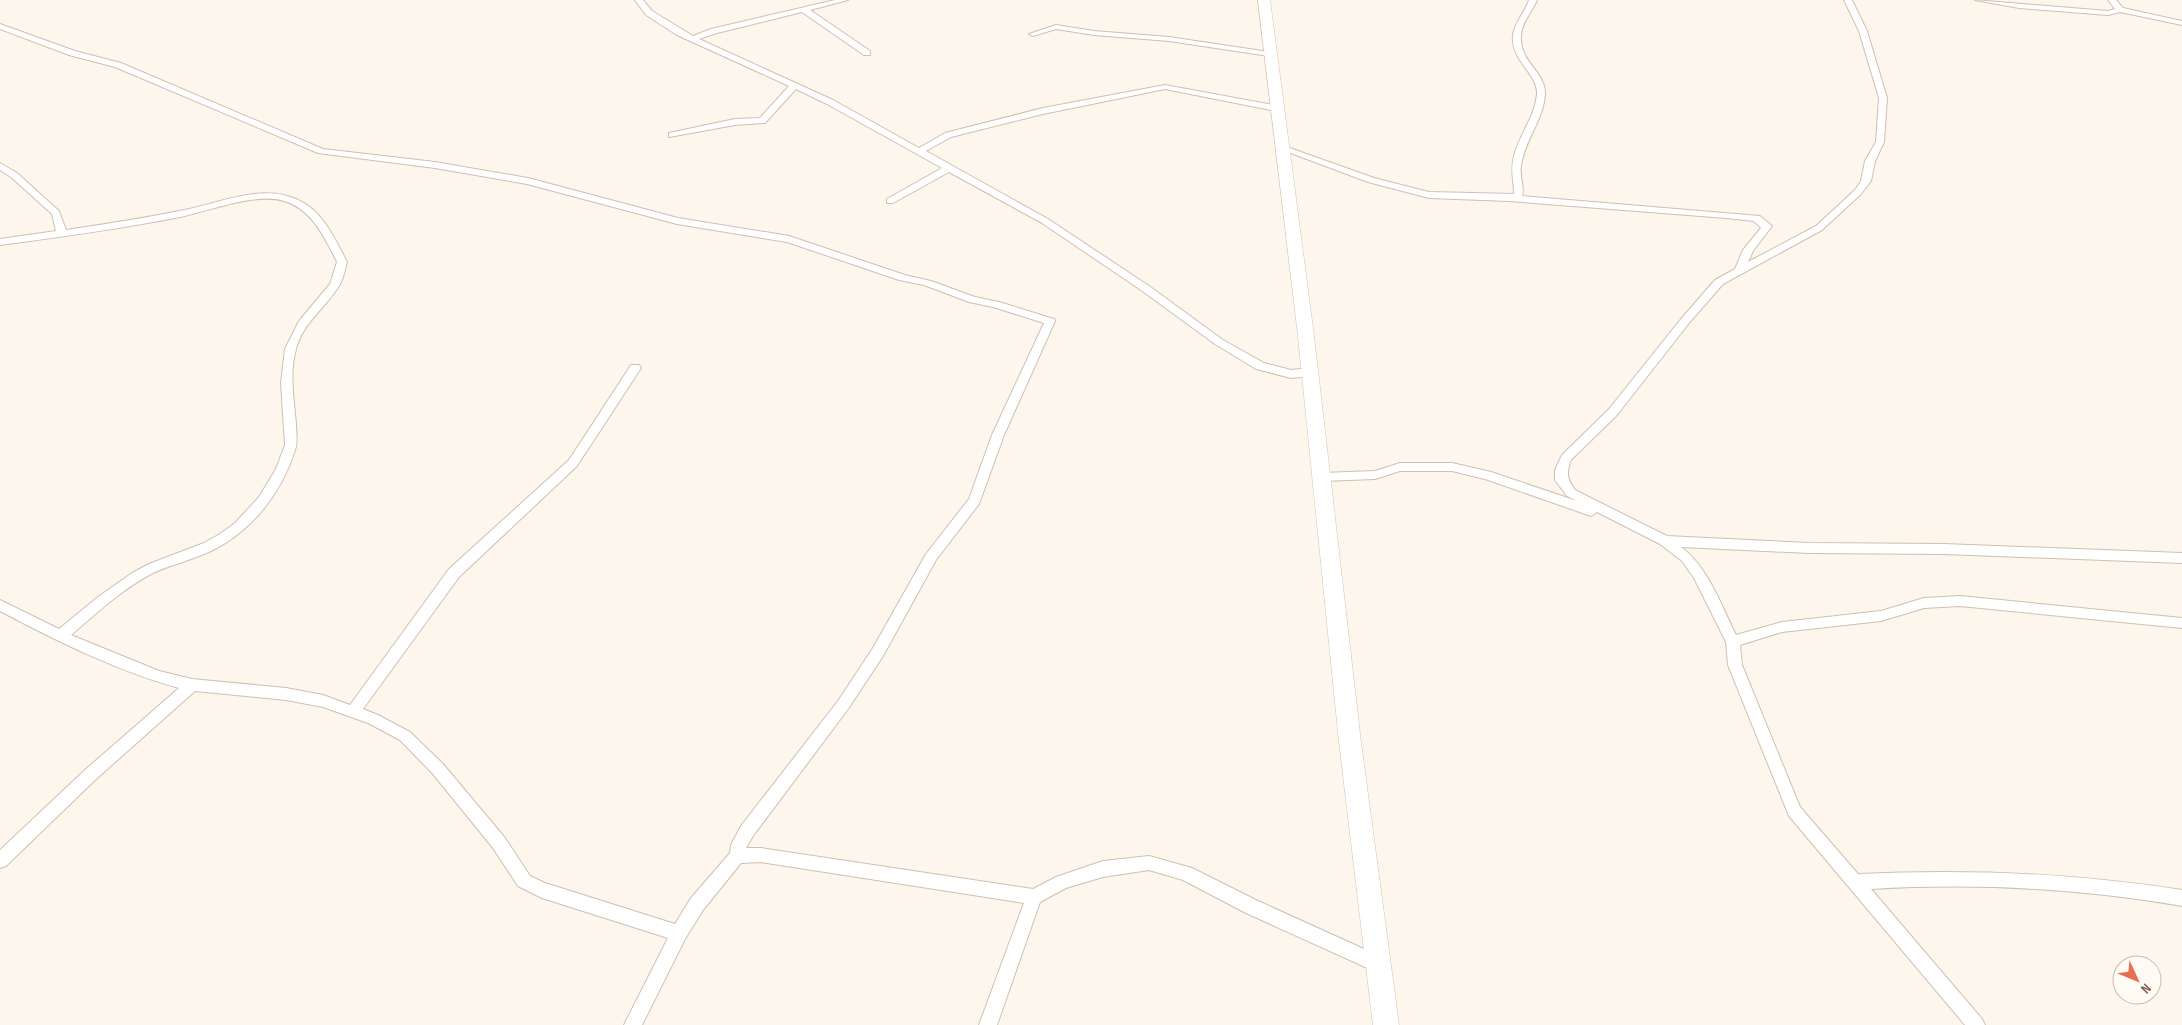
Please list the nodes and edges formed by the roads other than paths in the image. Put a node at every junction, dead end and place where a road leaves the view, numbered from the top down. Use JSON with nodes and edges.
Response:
{"nodes":[{"id":1,"x":640,"y":0,"type":"edge"},
{"id":2,"x":844,"y":0,"type":"edge"},
{"id":3,"x":1264,"y":0,"type":"edge"},
{"id":4,"x":1533,"y":0,"type":"edge"},
{"id":5,"x":1848,"y":0,"type":"edge"},
{"id":6,"x":1978,"y":0,"type":"edge"},
{"id":7,"x":2112,"y":0,"type":"edge"},
{"id":8,"x":804,"y":10,"type":"junction"},
{"id":9,"x":2120,"y":10,"type":"junction"},
{"id":10,"x":2182,"y":23,"type":"edge"},
{"id":11,"x":0,"y":26,"type":"edge"},
{"id":12,"x":1033,"y":34,"type":"dead end"},
{"id":13,"x":691,"y":39,"type":"junction"},
{"id":14,"x":867,"y":53,"type":"dead end"},
{"id":15,"x":1269,"y":54,"type":"junction"},
{"id":16,"x":794,"y":86,"type":"junction"},
{"id":17,"x":1276,"y":108,"type":"junction"},
{"id":18,"x":672,"y":135,"type":"dead end"},
{"id":19,"x":1284,"y":149,"type":"junction"},
{"id":20,"x":920,"y":151,"type":"junction"},
{"id":21,"x":0,"y":166,"type":"edge"},
{"id":22,"x":949,"y":168,"type":"junction"},
{"id":23,"x":1509,"y":198,"type":"junction"},
{"id":24,"x":890,"y":202,"type":"dead end"},
{"id":25,"x":62,"y":234,"type":"junction"},
{"id":26,"x":0,"y":242,"type":"edge"},
{"id":27,"x":1738,"y":271,"type":"junction"},
{"id":28,"x":635,"y":368,"type":"dead end"},
{"id":29,"x":1311,"y":372,"type":"junction"},
{"id":30,"x":1322,"y":477,"type":"junction"},
{"id":31,"x":1565,"y":488,"type":"junction"},
{"id":32,"x":1556,"y":499,"type":"junction"},
{"id":33,"x":1632,"y":525,"type":"junction"},
{"id":34,"x":1665,"y":541,"type":"junction"},
{"id":35,"x":2182,"y":558,"type":"edge"},
{"id":36,"x":0,"y":604,"type":"edge"},
{"id":37,"x":2182,"y":623,"type":"edge"},
{"id":38,"x":60,"y":636,"type":"junction"},
{"id":39,"x":1733,"y":642,"type":"junction"},
{"id":40,"x":192,"y":685,"type":"junction"},
{"id":41,"x":354,"y":711,"type":"junction"},
{"id":42,"x":737,"y":856,"type":"junction"},
{"id":43,"x":0,"y":862,"type":"edge"},
{"id":44,"x":1856,"y":882,"type":"junction"},
{"id":45,"x":1034,"y":897,"type":"junction"},
{"id":46,"x":2182,"y":898,"type":"edge"},
{"id":47,"x":679,"y":933,"type":"junction"},
{"id":48,"x":1380,"y":964,"type":"junction"},
{"id":49,"x":634,"y":1025,"type":"edge"},
{"id":50,"x":988,"y":1025,"type":"edge"},
{"id":51,"x":1386,"y":1025,"type":"edge"},
{"id":52,"x":1976,"y":1025,"type":"edge"}],
"edges":[{"from":1,"to":13,"type":"street"},
{"from":2,"to":8,"type":"street"},
{"from":3,"to":15,"type":"street"},
{"from":4,"to":23,"type":"street"},
{"from":5,"to":27,"type":"street"},
{"from":6,"to":9,"type":"street"},
{"from":7,"to":9,"type":"street"},
{"from":8,"to":13,"type":"street"},
{"from":8,"to":14,"type":"street"},
{"from":9,"to":10,"type":"street"},
{"from":11,"to":42,"type":"street"},
{"from":12,"to":15,"type":"street"},
{"from":13,"to":16,"type":"street"},
{"from":15,"to":17,"type":"street"},
{"from":16,"to":18,"type":"street"},
{"from":16,"to":20,"type":"street"},
{"from":17,"to":19,"type":"street"},
{"from":17,"to":20,"type":"street"},
{"from":19,"to":23,"type":"street"},
{"from":19,"to":29,"type":"street"},
{"from":20,"to":22,"type":"street"},
{"from":21,"to":25,"type":"street"},
{"from":22,"to":24,"type":"street"},
{"from":22,"to":29,"type":"street"},
{"from":23,"to":27,"type":"street"},
{"from":25,"to":26,"type":"street"},
{"from":25,"to":38,"type":"street"},
{"from":27,"to":31,"type":"street"},
{"from":28,"to":41,"type":"street"},
{"from":29,"to":30,"type":"street"},
{"from":30,"to":32,"type":"street"},
{"from":30,"to":48,"type":"street"},
{"from":31,"to":32,"type":"street"},
{"from":31,"to":33,"type":"street"},
{"from":32,"to":33,"type":"street"},
{"from":33,"to":34,"type":"street"},
{"from":34,"to":35,"type":"street"},
{"from":34,"to":39,"type":"street"},
{"from":36,"to":38,"type":"street"},
{"from":37,"to":39,"type":"street"},
{"from":38,"to":40,"type":"street"},
{"from":39,"to":44,"type":"street"},
{"from":40,"to":41,"type":"street"},
{"from":40,"to":43,"type":"street"},
{"from":41,"to":47,"type":"street"},
{"from":42,"to":45,"type":"street"},
{"from":42,"to":47,"type":"street"},
{"from":44,"to":46,"type":"street"},
{"from":44,"to":52,"type":"street"},
{"from":45,"to":48,"type":"street"},
{"from":45,"to":50,"type":"street"},
{"from":47,"to":49,"type":"street"},
{"from":48,"to":51,"type":"street"}]}
